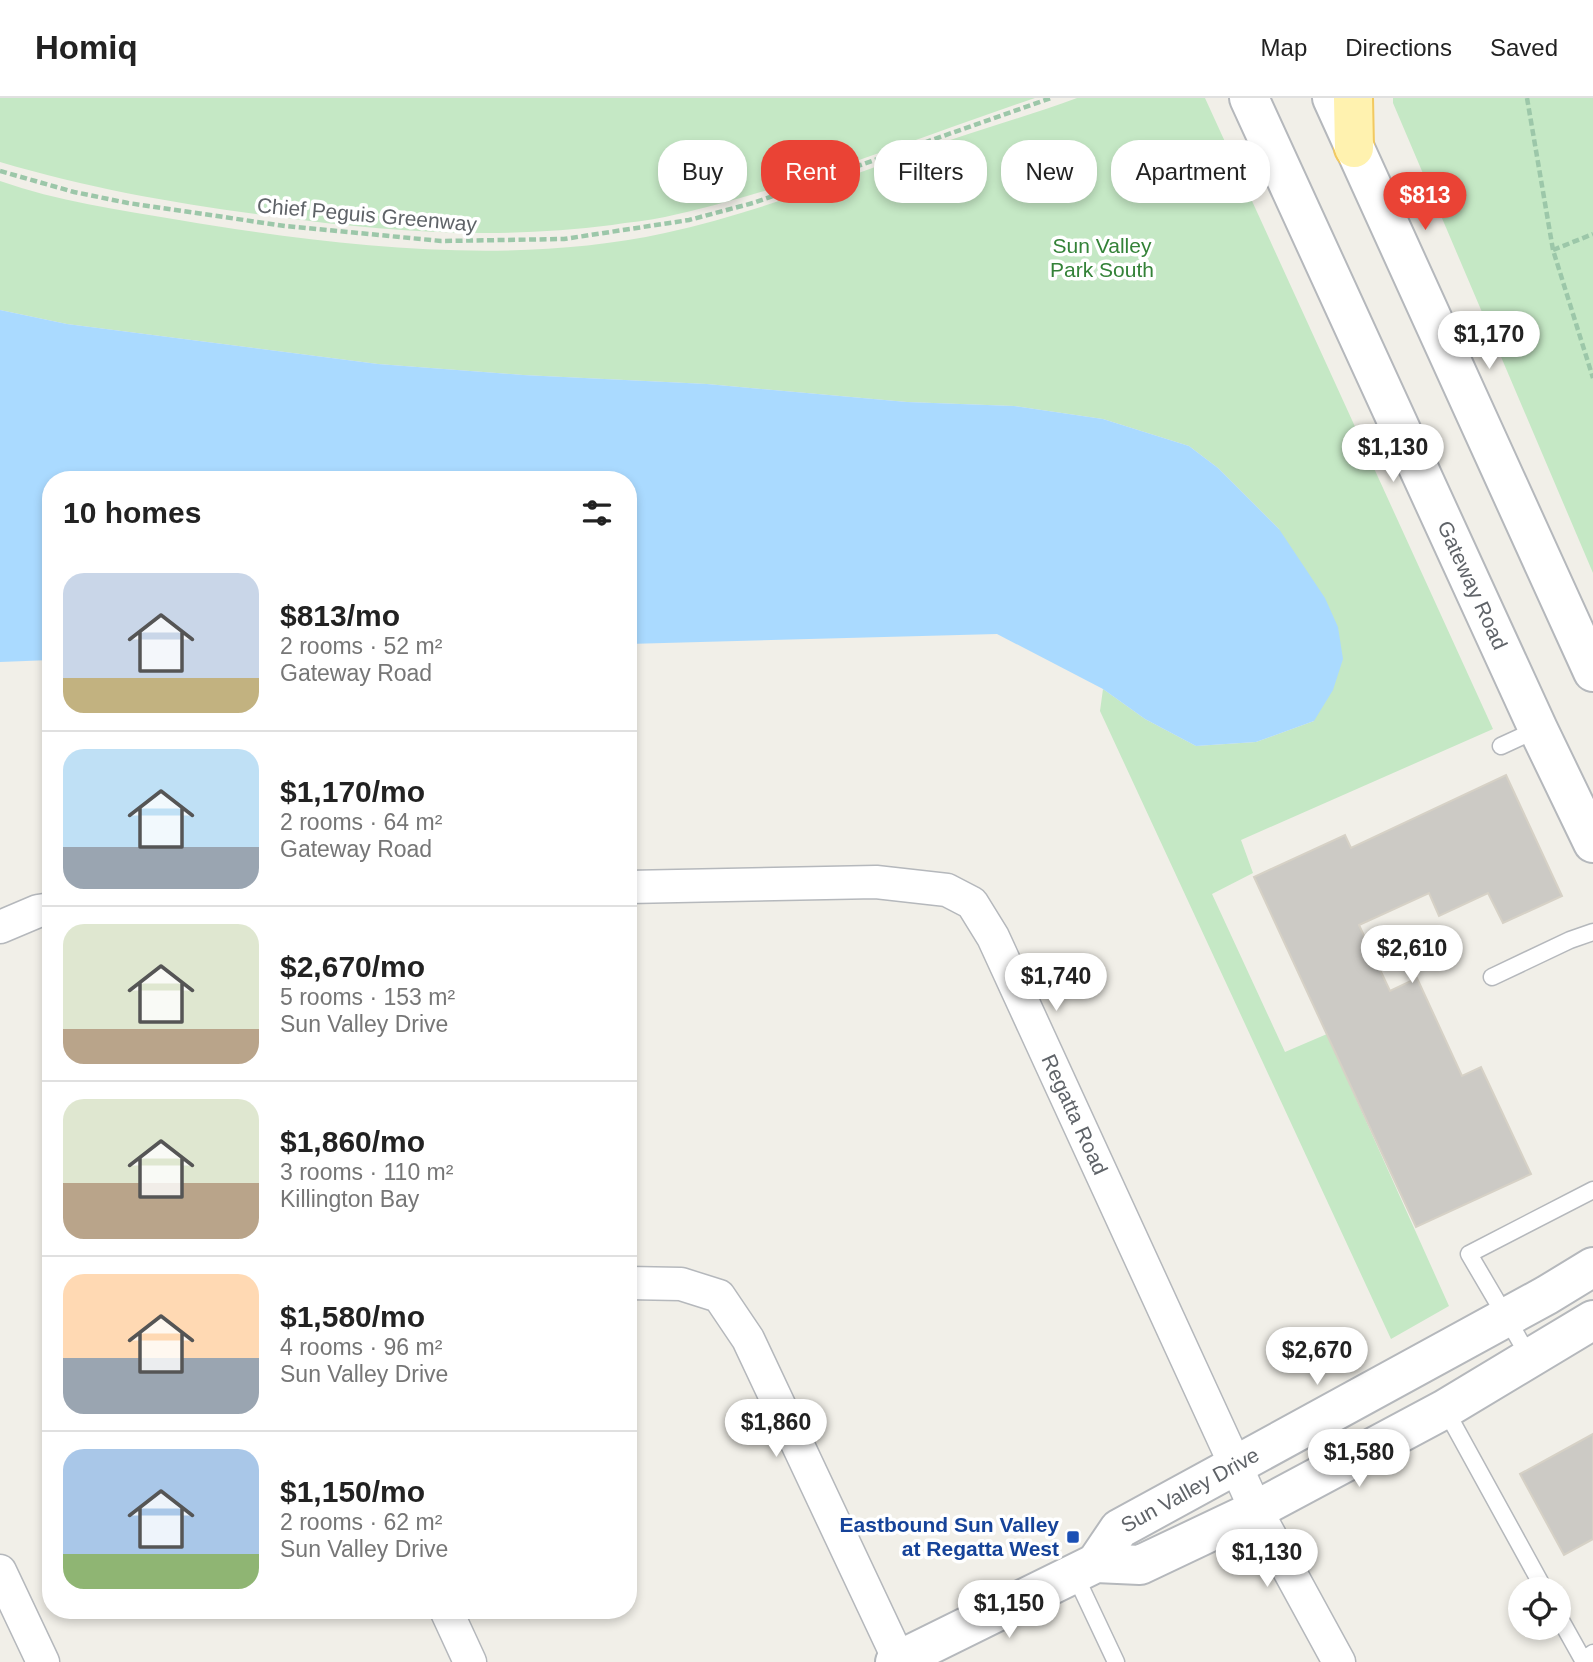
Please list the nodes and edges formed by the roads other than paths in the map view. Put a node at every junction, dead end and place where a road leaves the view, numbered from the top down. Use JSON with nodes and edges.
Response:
{"nodes":[{"id":1,"x":1249,"y":98,"type":"edge"},
{"id":2,"x":1332,"y":98,"type":"edge"},
{"id":3,"x":1353,"y":98,"type":"edge"},
{"id":4,"x":1354,"y":148,"type":"junction"},
{"id":5,"x":1593,"y":672,"type":"edge"},
{"id":6,"x":1538,"y":729,"type":"junction"},
{"id":7,"x":1501,"y":746,"type":"dead end"},
{"id":8,"x":1593,"y":843,"type":"edge"},
{"id":9,"x":637,"y":887,"type":"edge"},
{"id":10,"x":42,"y":910,"type":"edge"},
{"id":11,"x":0,"y":927,"type":"edge"},
{"id":12,"x":1593,"y":932,"type":"edge"},
{"id":13,"x":1492,"y":977,"type":"dead end"},
{"id":14,"x":1593,"y":1190,"type":"edge"},
{"id":15,"x":1593,"y":1267,"type":"edge"},
{"id":16,"x":637,"y":1283,"type":"edge"},
{"id":17,"x":1506,"y":1317,"type":"junction"},
{"id":18,"x":1593,"y":1320,"type":"edge"},
{"id":19,"x":1530,"y":1359,"type":"junction"},
{"id":20,"x":1445,"y":1409,"type":"junction"},
{"id":21,"x":1246,"y":1488,"type":"junction"},
{"id":22,"x":1085,"y":1569,"type":"junction"},
{"id":23,"x":0,"y":1571,"type":"edge"},
{"id":24,"x":1537,"y":1577,"type":"edge"},
{"id":25,"x":450,"y":1619,"type":"edge"},
{"id":26,"x":1571,"y":1638,"type":"edge"},
{"id":27,"x":1593,"y":1653,"type":"edge"},
{"id":28,"x":898,"y":1661,"type":"edge"},
{"id":29,"x":43,"y":1662,"type":"edge"},
{"id":30,"x":470,"y":1662,"type":"edge"},
{"id":31,"x":1115,"y":1662,"type":"edge"},
{"id":32,"x":1339,"y":1662,"type":"edge"}],
"edges":[{"from":1,"to":6,"type":"street","name":"Gateway Road"},
{"from":2,"to":4,"type":"street"},
{"from":3,"to":4,"type":"main road"},
{"from":4,"to":5,"type":"street"},
{"from":6,"to":7,"type":"lane"},
{"from":6,"to":8,"type":"street","name":"Gateway Road"},
{"from":9,"to":21,"type":"street","name":"Regatta Road"},
{"from":10,"to":11,"type":"street"},
{"from":12,"to":13,"type":"lane"},
{"from":14,"to":17,"type":"lane"},
{"from":15,"to":17,"type":"street","name":"Sun Valley Drive"},
{"from":16,"to":28,"type":"street"},
{"from":17,"to":19,"type":"lane"},
{"from":17,"to":21,"type":"street","name":"Sun Valley Drive"},
{"from":18,"to":19,"type":"street","name":"Sun Valley Drive"},
{"from":19,"to":20,"type":"street","name":"Sun Valley Drive"},
{"from":20,"to":21,"type":"street","name":"Sun Valley Drive"},
{"from":20,"to":24,"type":"lane"},
{"from":21,"to":22,"type":"street","name":"Sun Valley Drive"},
{"from":21,"to":32,"type":"street","name":"Regatta Road"},
{"from":22,"to":28,"type":"street"},
{"from":22,"to":31,"type":"lane"},
{"from":23,"to":29,"type":"street"},
{"from":25,"to":30,"type":"street"},
{"from":26,"to":27,"type":"lane"}]}
